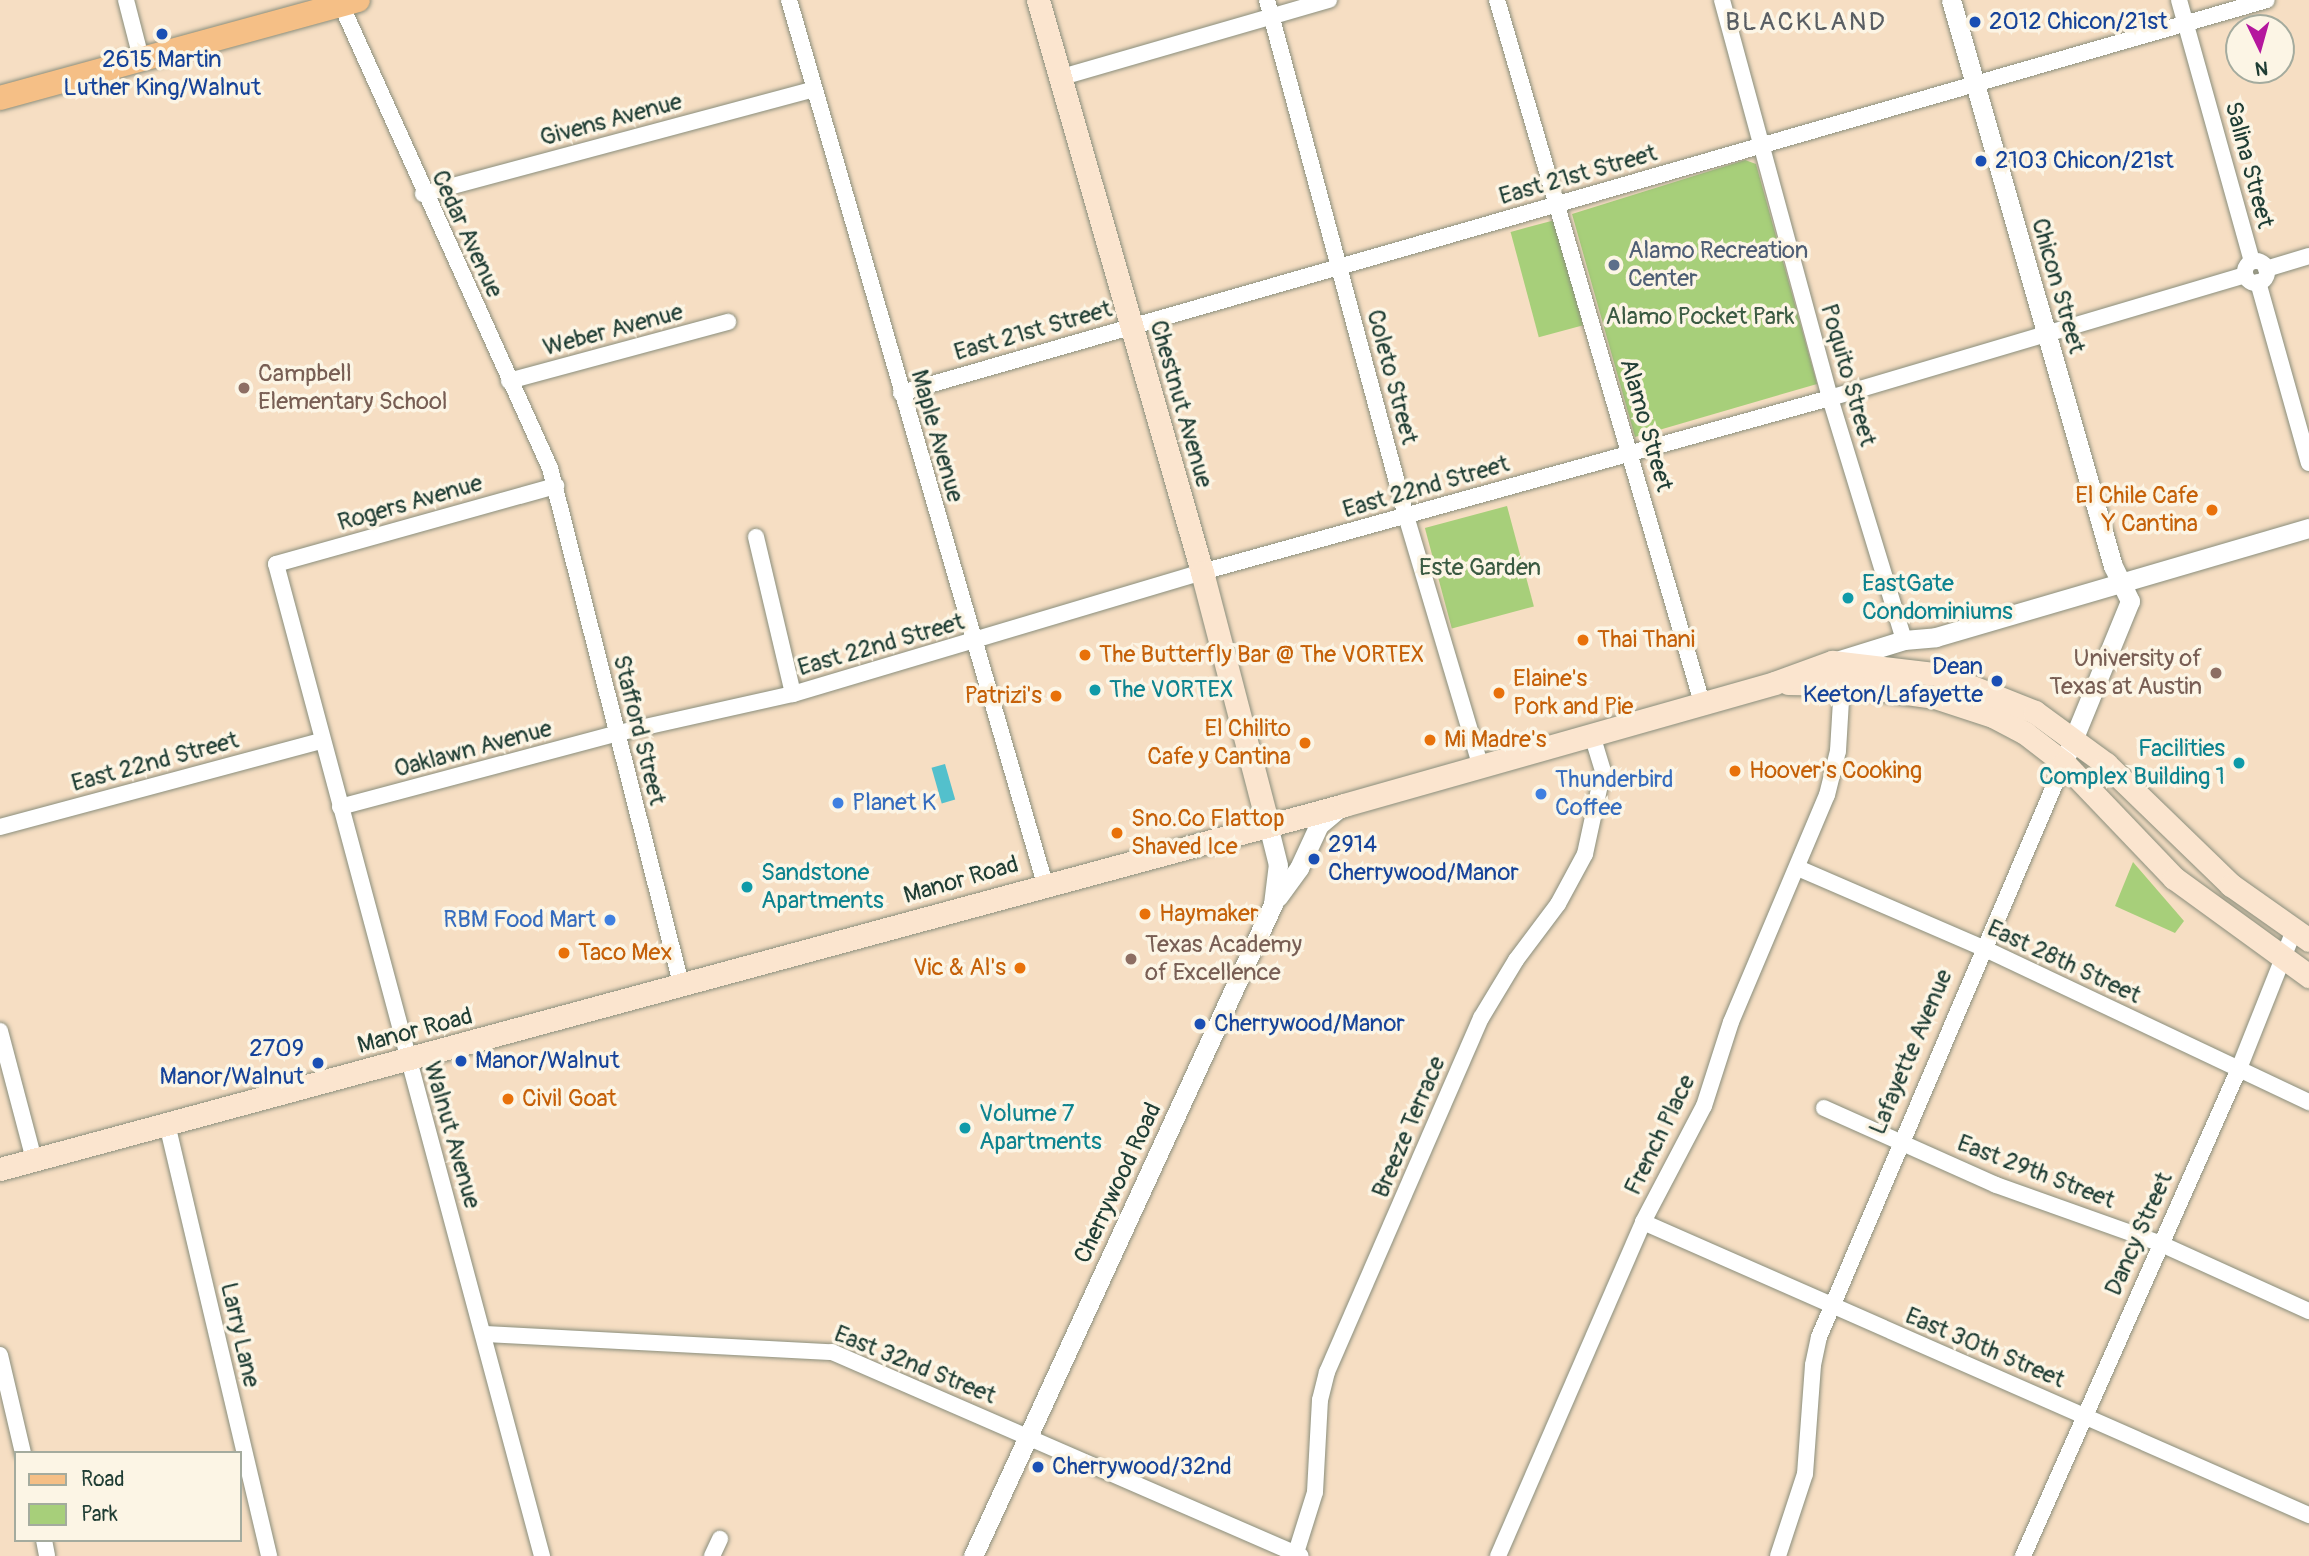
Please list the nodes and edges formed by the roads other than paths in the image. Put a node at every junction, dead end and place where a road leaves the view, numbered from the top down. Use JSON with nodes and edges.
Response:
{"nodes":[{"id":1,"x":125,"y":0,"type":"edge"},
{"id":2,"x":789,"y":0,"type":"edge"},
{"id":3,"x":1038,"y":0,"type":"edge"},
{"id":4,"x":1267,"y":0,"type":"edge"},
{"id":5,"x":1329,"y":0,"type":"edge"},
{"id":6,"x":1497,"y":0,"type":"edge"},
{"id":7,"x":1722,"y":0,"type":"edge"},
{"id":8,"x":1951,"y":0,"type":"edge"},
{"id":9,"x":2179,"y":0,"type":"edge"},
{"id":10,"x":2267,"y":0,"type":"edge"},
{"id":11,"x":346,"y":1,"type":"edge"},
{"id":12,"x":1271,"y":16,"type":"junction"},
{"id":13,"x":2185,"y":22,"type":"junction"},
{"id":14,"x":142,"y":62,"type":"junction"},
{"id":15,"x":1062,"y":77,"type":"junction"},
{"id":16,"x":1975,"y":84,"type":"junction"},
{"id":17,"x":811,"y":90,"type":"junction"},
{"id":18,"x":0,"y":98,"type":"edge"},
{"id":19,"x":1764,"y":145,"type":"junction"},
{"id":20,"x":423,"y":194,"type":"junction"},
{"id":21,"x":1555,"y":204,"type":"junction"},
{"id":22,"x":2309,"y":256,"type":"edge"},
{"id":23,"x":1339,"y":267,"type":"junction"},
{"id":24,"x":2255,"y":272,"type":"junction"},
{"id":25,"x":728,"y":322,"type":"dead end"},
{"id":26,"x":1131,"y":326,"type":"junction"},
{"id":27,"x":2045,"y":331,"type":"junction"},
{"id":28,"x":509,"y":381,"type":"junction"},
{"id":29,"x":901,"y":393,"type":"junction"},
{"id":30,"x":1830,"y":398,"type":"junction"},
{"id":31,"x":1632,"y":454,"type":"junction"},
{"id":32,"x":2309,"y":463,"type":"edge"},
{"id":33,"x":556,"y":486,"type":"junction"},
{"id":34,"x":1406,"y":516,"type":"junction"},
{"id":35,"x":2309,"y":528,"type":"edge"},
{"id":36,"x":756,"y":537,"type":"dead end"},
{"id":37,"x":276,"y":564,"type":"joint"},
{"id":38,"x":1202,"y":572,"type":"junction"},
{"id":39,"x":2122,"y":583,"type":"junction"},
{"id":40,"x":1904,"y":640,"type":"junction"},
{"id":41,"x":973,"y":641,"type":"junction"},
{"id":42,"x":1832,"y":662,"type":"junction"},
{"id":43,"x":1774,"y":683,"type":"junction"},
{"id":44,"x":1842,"y":684,"type":"junction"},
{"id":45,"x":793,"y":694,"type":"junction"},
{"id":46,"x":1702,"y":703,"type":"junction"},
{"id":47,"x":618,"y":733,"type":"junction"},
{"id":48,"x":1592,"y":735,"type":"junction"},
{"id":49,"x":2075,"y":738,"type":"junction"},
{"id":50,"x":322,"y":741,"type":"junction"},
{"id":51,"x":2064,"y":763,"type":"junction"},
{"id":52,"x":1480,"y":765,"type":"junction"},
{"id":53,"x":1344,"y":804,"type":"junction"},
{"id":54,"x":340,"y":807,"type":"junction"},
{"id":55,"x":1268,"y":825,"type":"junction"},
{"id":56,"x":0,"y":827,"type":"edge"},
{"id":57,"x":1798,"y":868,"type":"junction"},
{"id":58,"x":1045,"y":884,"type":"junction"},
{"id":59,"x":1273,"y":904,"type":"junction"},
{"id":60,"x":2301,"y":935,"type":"edge"},
{"id":61,"x":1983,"y":948,"type":"junction"},
{"id":62,"x":2283,"y":957,"type":"junction"},
{"id":63,"x":2309,"y":976,"type":"edge"},
{"id":64,"x":681,"y":984,"type":"junction"},
{"id":65,"x":0,"y":1031,"type":"edge"},
{"id":66,"x":408,"y":1060,"type":"junction"},
{"id":67,"x":2238,"y":1071,"type":"junction"},
{"id":68,"x":2309,"y":1102,"type":"edge"},
{"id":69,"x":1824,"y":1108,"type":"dead end"},
{"id":70,"x":167,"y":1124,"type":"junction"},
{"id":71,"x":1899,"y":1141,"type":"junction"},
{"id":72,"x":34,"y":1160,"type":"junction"},
{"id":73,"x":0,"y":1169,"type":"edge"},
{"id":74,"x":1643,"y":1222,"type":"junction"},
{"id":75,"x":2159,"y":1243,"type":"junction"},
{"id":76,"x":1831,"y":1306,"type":"junction"},
{"id":77,"x":2309,"y":1311,"type":"edge"},
{"id":78,"x":484,"y":1334,"type":"junction"},
{"id":79,"x":0,"y":1355,"type":"edge"},
{"id":80,"x":2084,"y":1415,"type":"junction"},
{"id":81,"x":1028,"y":1436,"type":"junction"},
{"id":82,"x":23,"y":1451,"type":"edge"},
{"id":83,"x":2309,"y":1515,"type":"edge"},
{"id":84,"x":719,"y":1539,"type":"dead end"},
{"id":85,"x":1297,"y":1555,"type":"edge"},
{"id":86,"x":269,"y":1556,"type":"edge"},
{"id":87,"x":542,"y":1556,"type":"edge"},
{"id":88,"x":712,"y":1556,"type":"edge"},
{"id":89,"x":972,"y":1556,"type":"edge"},
{"id":90,"x":1498,"y":1556,"type":"edge"},
{"id":91,"x":1778,"y":1556,"type":"edge"},
{"id":92,"x":2023,"y":1556,"type":"edge"}],
"edges":[{"from":1,"to":14,"type":"street"},
{"from":2,"to":17,"type":"street","name":"Maple Avenue"},
{"from":3,"to":15,"type":"main road","name":"Chestnut Avenue"},
{"from":4,"to":12,"type":"street","name":"Coleto Street"},
{"from":5,"to":12,"type":"street"},
{"from":6,"to":21,"type":"street","name":"Alamo Street"},
{"from":7,"to":19,"type":"street","name":"Poquito Street"},
{"from":8,"to":16,"type":"street","name":"Chicon Street"},
{"from":9,"to":13,"type":"street","name":"Salina Street"},
{"from":10,"to":13,"type":"street","name":"East 21st Street"},
{"from":11,"to":14,"type":"main road"},
{"from":11,"to":20,"type":"street","name":"Cedar Avenue"},
{"from":12,"to":15,"type":"street"},
{"from":12,"to":23,"type":"street","name":"Coleto Street"},
{"from":13,"to":16,"type":"street","name":"East 21st Street"},
{"from":13,"to":24,"type":"street","name":"Salina Street"},
{"from":14,"to":18,"type":"main road"},
{"from":15,"to":26,"type":"main road","name":"Chestnut Avenue"},
{"from":16,"to":19,"type":"street","name":"East 21st Street"},
{"from":16,"to":27,"type":"street","name":"Chicon Street"},
{"from":17,"to":20,"type":"street","name":"Givens Avenue"},
{"from":17,"to":29,"type":"street","name":"Maple Avenue"},
{"from":19,"to":21,"type":"street","name":"East 21st Street"},
{"from":19,"to":30,"type":"street","name":"Poquito Street"},
{"from":20,"to":28,"type":"street","name":"Cedar Avenue"},
{"from":21,"to":23,"type":"street","name":"East 21st Street"},
{"from":21,"to":31,"type":"street","name":"Alamo Street"},
{"from":22,"to":24,"type":"street","name":"East 22nd Street"},
{"from":23,"to":26,"type":"street","name":"East 21st Street"},
{"from":23,"to":34,"type":"street","name":"Coleto Street"},
{"from":24,"to":27,"type":"street","name":"East 22nd Street"},
{"from":24,"to":32,"type":"street","name":"Salina Street"},
{"from":25,"to":28,"type":"street","name":"Weber Avenue"},
{"from":26,"to":29,"type":"street","name":"East 21st Street"},
{"from":26,"to":38,"type":"main road","name":"Chestnut Avenue"},
{"from":27,"to":30,"type":"street","name":"East 22nd Street"},
{"from":27,"to":39,"type":"street","name":"Chicon Street"},
{"from":28,"to":33,"type":"street","name":"Cedar Avenue"},
{"from":29,"to":41,"type":"street","name":"Maple Avenue"},
{"from":30,"to":31,"type":"street","name":"East 22nd Street"},
{"from":30,"to":40,"type":"street","name":"Poquito Street"},
{"from":31,"to":34,"type":"street","name":"East 22nd Street"},
{"from":31,"to":46,"type":"street","name":"Alamo Street"},
{"from":33,"to":37,"type":"street","name":"Rogers Avenue"},
{"from":33,"to":47,"type":"street","name":"Stafford Street"},
{"from":34,"to":38,"type":"street","name":"East 22nd Street"},
{"from":34,"to":52,"type":"street","name":"Coleto Street"},
{"from":35,"to":39,"type":"street"},
{"from":36,"to":45,"type":"street"},
{"from":37,"to":50,"type":"street","name":"Walnut Avenue"},
{"from":38,"to":41,"type":"street","name":"East 22nd Street"},
{"from":38,"to":55,"type":"main road","name":"Chestnut Avenue"},
{"from":39,"to":40,"type":"street"},
{"from":39,"to":49,"type":"street","name":"Lafayette Avenue"},
{"from":40,"to":42,"type":"street"},
{"from":41,"to":45,"type":"street","name":"East 22nd Street"},
{"from":41,"to":58,"type":"street","name":"Maple Avenue"},
{"from":42,"to":43,"type":"main road"},
{"from":42,"to":49,"type":"main road"},
{"from":43,"to":44,"type":"main road"},
{"from":43,"to":46,"type":"main road","name":"Manor Road"},
{"from":44,"to":51,"type":"main road"},
{"from":44,"to":57,"type":"street","name":"French Place"},
{"from":45,"to":47,"type":"street","name":"East 22nd Street"},
{"from":46,"to":48,"type":"main road","name":"Manor Road"},
{"from":47,"to":54,"type":"street","name":"Oaklawn Avenue"},
{"from":47,"to":64,"type":"street","name":"Stafford Street"},
{"from":48,"to":52,"type":"main road","name":"Manor Road"},
{"from":48,"to":85,"type":"street","name":"Breeze Terrace"},
{"from":49,"to":51,"type":"street","name":"Lafayette Avenue"},
{"from":49,"to":60,"type":"main road"},
{"from":50,"to":54,"type":"street","name":"Walnut Avenue"},
{"from":50,"to":56,"type":"street","name":"East 22nd Street"},
{"from":51,"to":61,"type":"street","name":"Lafayette Avenue"},
{"from":51,"to":62,"type":"main road"},
{"from":52,"to":53,"type":"main road","name":"Manor Road"},
{"from":53,"to":55,"type":"main road","name":"Manor Road"},
{"from":53,"to":59,"type":"street"},
{"from":54,"to":66,"type":"street","name":"Walnut Avenue"},
{"from":55,"to":58,"type":"main road","name":"Manor Road"},
{"from":55,"to":59,"type":"street","name":"Cherrywood Road"},
{"from":57,"to":61,"type":"street","name":"East 28th Street"},
{"from":57,"to":74,"type":"street","name":"French Place"},
{"from":58,"to":64,"type":"main road","name":"Manor Road"},
{"from":59,"to":81,"type":"street","name":"Cherrywood Road"},
{"from":60,"to":62,"type":"street","name":"Dancy Street"},
{"from":61,"to":67,"type":"street","name":"East 28th Street"},
{"from":61,"to":71,"type":"street","name":"Lafayette Avenue"},
{"from":62,"to":63,"type":"main road"},
{"from":62,"to":67,"type":"street","name":"Dancy Street"},
{"from":64,"to":66,"type":"main road","name":"Manor Road"},
{"from":65,"to":72,"type":"street"},
{"from":66,"to":70,"type":"main road","name":"Manor Road"},
{"from":66,"to":78,"type":"street","name":"Walnut Avenue"},
{"from":67,"to":68,"type":"street","name":"East 28th Street"},
{"from":67,"to":75,"type":"street","name":"Dancy Street"},
{"from":69,"to":71,"type":"street","name":"East 29th Street"},
{"from":70,"to":72,"type":"main road","name":"Manor Road"},
{"from":70,"to":86,"type":"street","name":"Larry Lane"},
{"from":71,"to":75,"type":"street","name":"East 29th Street"},
{"from":71,"to":76,"type":"street","name":"Lafayette Avenue"},
{"from":72,"to":73,"type":"main road","name":"Manor Road"},
{"from":74,"to":76,"type":"street","name":"East 30th Street"},
{"from":74,"to":90,"type":"street","name":"French Place"},
{"from":75,"to":77,"type":"street","name":"East 29th Street"},
{"from":75,"to":80,"type":"street","name":"Dancy Street"},
{"from":76,"to":80,"type":"street","name":"East 30th Street"},
{"from":76,"to":91,"type":"street","name":"Lafayette Avenue"},
{"from":78,"to":81,"type":"street","name":"East 32nd Street"},
{"from":78,"to":87,"type":"street","name":"Walnut Avenue"},
{"from":79,"to":82,"type":"street"},
{"from":80,"to":83,"type":"street","name":"East 30th Street"},
{"from":80,"to":92,"type":"street","name":"Dancy Street"},
{"from":81,"to":85,"type":"street","name":"East 32nd Street"},
{"from":81,"to":89,"type":"street","name":"Cherrywood Road"},
{"from":84,"to":88,"type":"street"}]}
